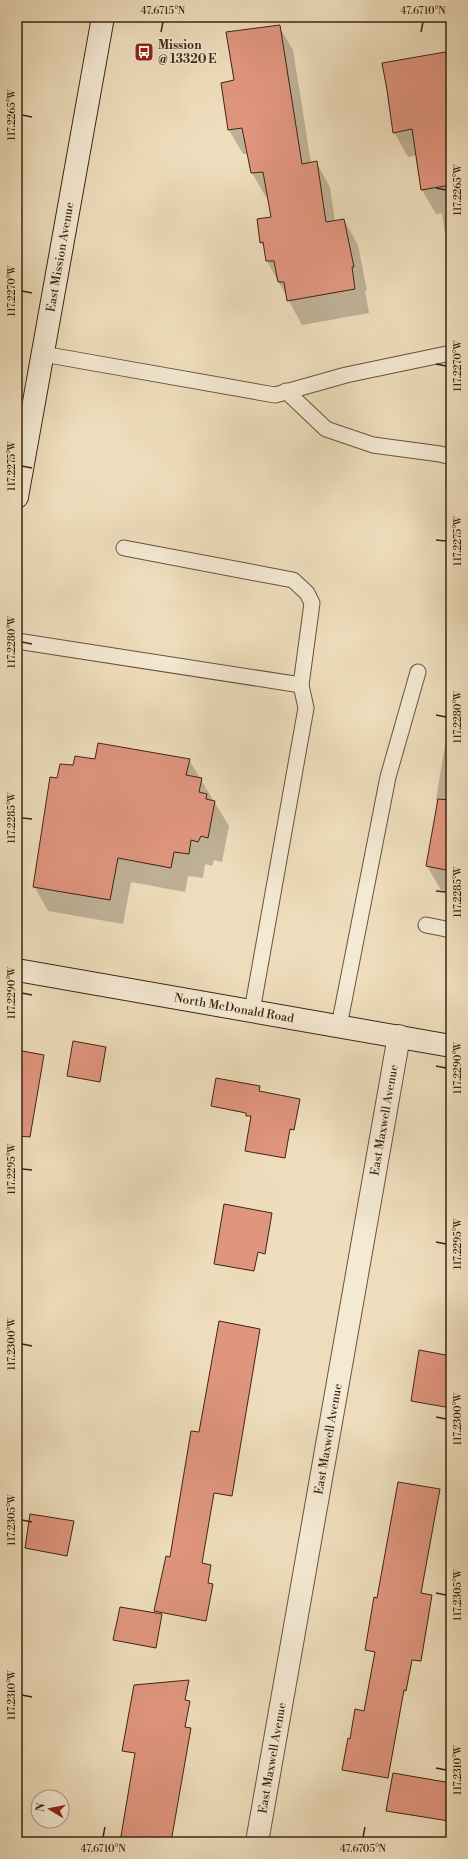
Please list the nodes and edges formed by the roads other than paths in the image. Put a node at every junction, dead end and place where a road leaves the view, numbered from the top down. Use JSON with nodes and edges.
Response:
{"nodes":[{"id":1,"x":103,"y":17,"type":"edge"},
{"id":2,"x":451,"y":352,"type":"edge"},
{"id":3,"x":43,"y":354,"type":"junction"},
{"id":4,"x":286,"y":392,"type":"junction"},
{"id":5,"x":451,"y":457,"type":"edge"},
{"id":6,"x":17,"y":497,"type":"edge"},
{"id":7,"x":124,"y":548,"type":"dead end"},
{"id":8,"x":17,"y":641,"type":"edge"},
{"id":9,"x":418,"y":672,"type":"dead end"},
{"id":10,"x":301,"y":685,"type":"junction"},
{"id":11,"x":426,"y":925,"type":"dead end"},
{"id":12,"x":451,"y":930,"type":"edge"},
{"id":13,"x":17,"y":970,"type":"edge"},
{"id":14,"x":252,"y":1011,"type":"junction"},
{"id":15,"x":339,"y":1026,"type":"junction"},
{"id":16,"x":399,"y":1036,"type":"junction"},
{"id":17,"x":451,"y":1046,"type":"edge"},
{"id":18,"x":257,"y":1842,"type":"edge"}],
"edges":[{"from":1,"to":3,"type":"street","name":"East Mission Avenue"},
{"from":2,"to":4,"type":"lane"},
{"from":3,"to":4,"type":"lane"},
{"from":3,"to":6,"type":"street","name":"East Mission Avenue"},
{"from":4,"to":5,"type":"lane"},
{"from":7,"to":10,"type":"lane"},
{"from":8,"to":10,"type":"lane"},
{"from":9,"to":15,"type":"lane"},
{"from":10,"to":14,"type":"lane"},
{"from":11,"to":12,"type":"lane"},
{"from":13,"to":14,"type":"street","name":"North McDonald Road"},
{"from":14,"to":15,"type":"street","name":"North McDonald Road"},
{"from":15,"to":16,"type":"street","name":"North McDonald Road"},
{"from":16,"to":17,"type":"street","name":"North McDonald Road"},
{"from":16,"to":18,"type":"street","name":"East Maxwell Avenue"}]}
